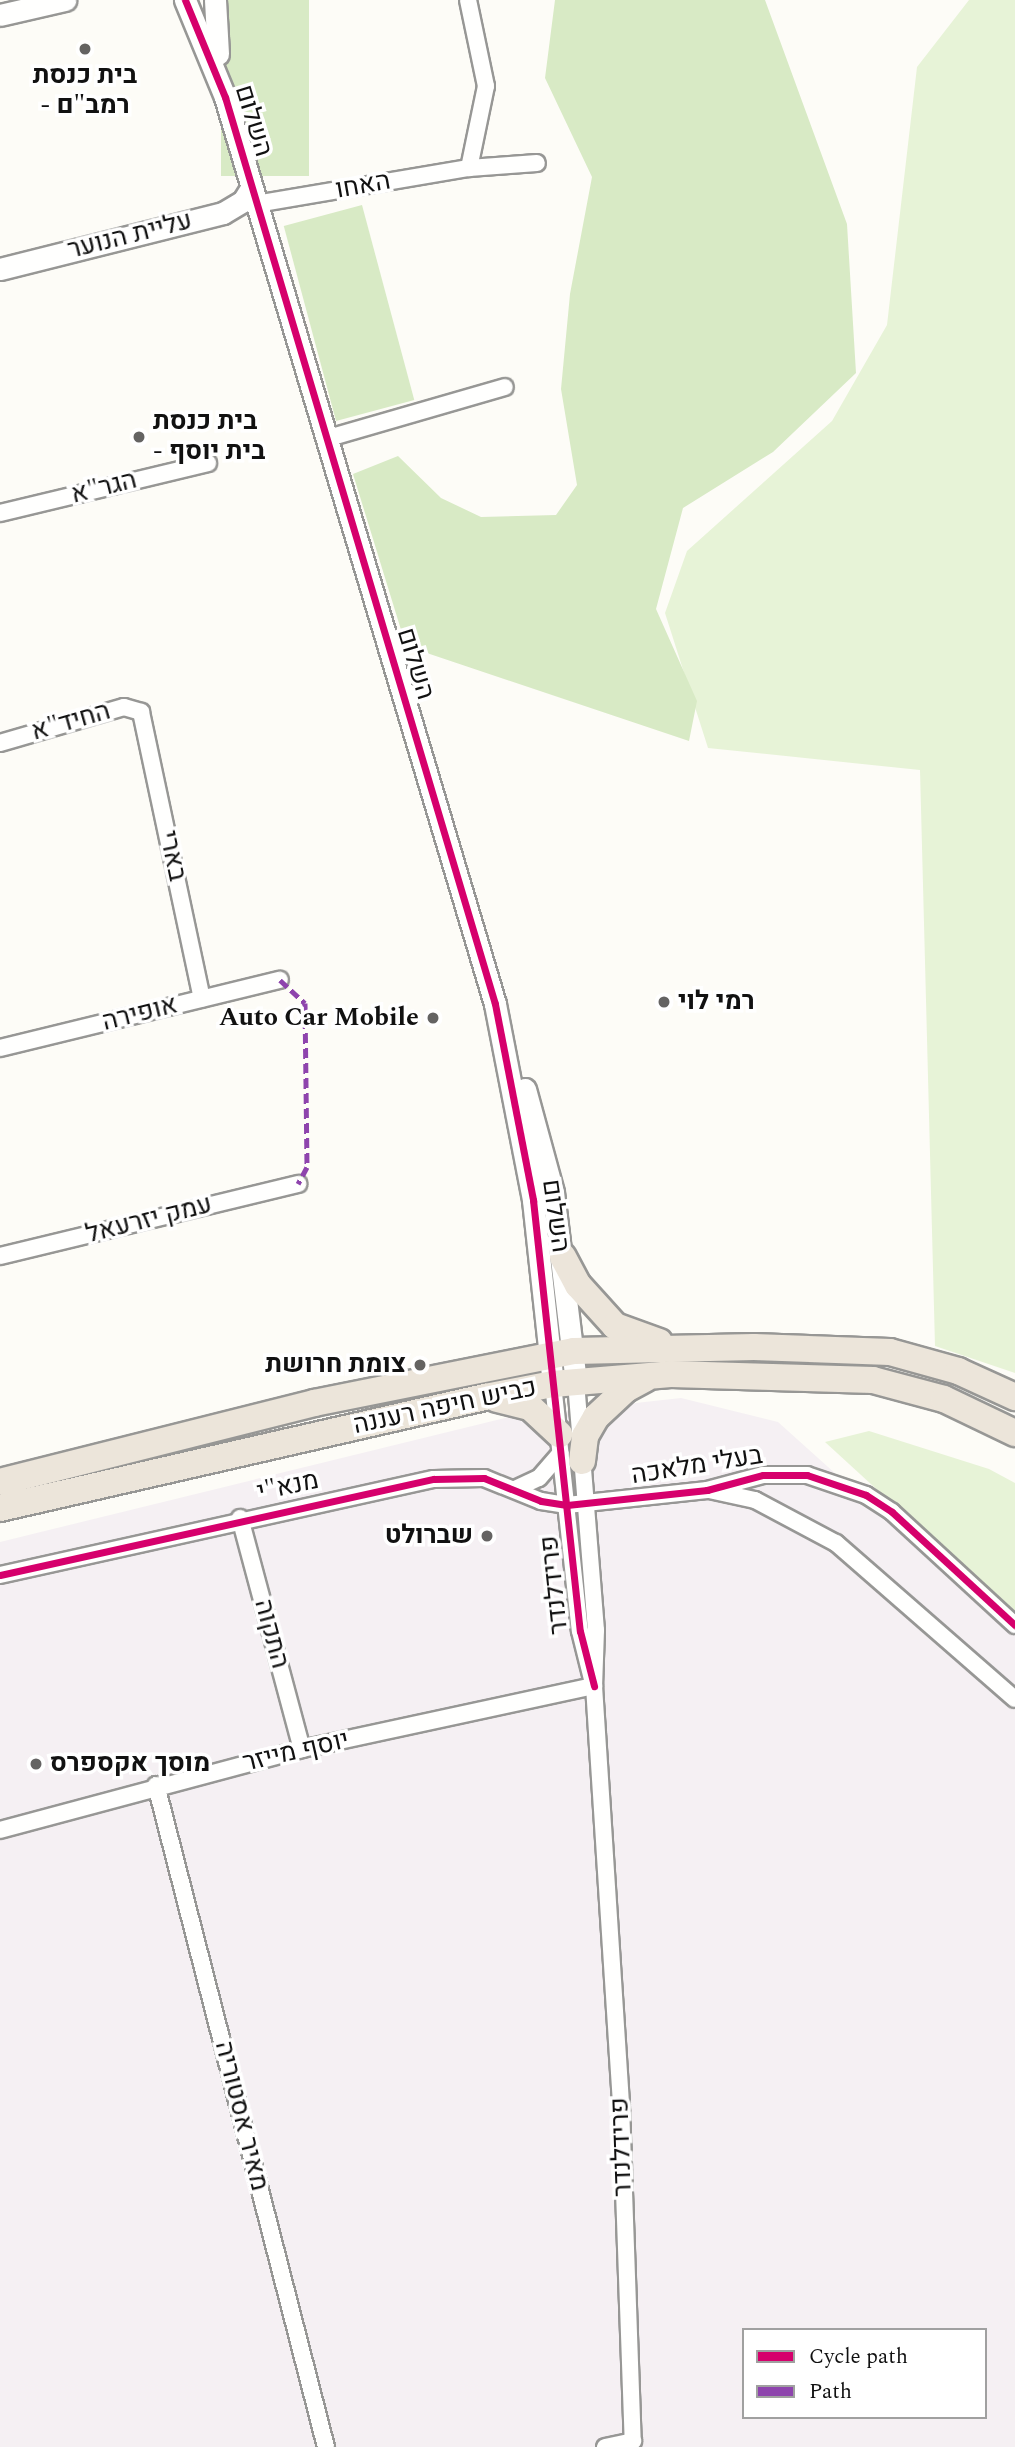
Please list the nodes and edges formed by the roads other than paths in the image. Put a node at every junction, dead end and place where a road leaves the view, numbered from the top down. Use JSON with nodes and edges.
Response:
{"nodes":[{"id":1,"x":65,"y":0,"type":"edge"},
{"id":2,"x":186,"y":0,"type":"edge"},
{"id":3,"x":204,"y":0,"type":"edge"},
{"id":4,"x":215,"y":0,"type":"edge"},
{"id":5,"x":468,"y":0,"type":"edge"},
{"id":6,"x":0,"y":15,"type":"edge"},
{"id":7,"x":225,"y":97,"type":"junction"},
{"id":8,"x":537,"y":163,"type":"dead end"},
{"id":9,"x":469,"y":168,"type":"junction"},
{"id":10,"x":254,"y":196,"type":"junction"},
{"id":11,"x":0,"y":269,"type":"edge"},
{"id":12,"x":505,"y":387,"type":"dead end"},
{"id":13,"x":325,"y":439,"type":"junction"},
{"id":14,"x":208,"y":463,"type":"dead end"},
{"id":15,"x":0,"y":513,"type":"edge"},
{"id":16,"x":141,"y":712,"type":"joint"},
{"id":17,"x":0,"y":743,"type":"edge"},
{"id":18,"x":280,"y":980,"type":"dead end"},
{"id":19,"x":202,"y":999,"type":"junction"},
{"id":20,"x":495,"y":1004,"type":"junction"},
{"id":21,"x":0,"y":1048,"type":"edge"},
{"id":22,"x":298,"y":1184,"type":"dead end"},
{"id":23,"x":0,"y":1256,"type":"edge"},
{"id":24,"x":563,"y":1257,"type":"junction"},
{"id":25,"x":681,"y":1347,"type":"junction"},
{"id":26,"x":562,"y":1352,"type":"junction"},
{"id":27,"x":655,"y":1376,"type":"junction"},
{"id":28,"x":565,"y":1383,"type":"junction"},
{"id":29,"x":485,"y":1397,"type":"junction"},
{"id":30,"x":1015,"y":1397,"type":"edge"},
{"id":31,"x":1015,"y":1433,"type":"edge"},
{"id":32,"x":567,"y":1449,"type":"junction"},
{"id":33,"x":0,"y":1482,"type":"edge"},
{"id":34,"x":515,"y":1489,"type":"junction"},
{"id":35,"x":707,"y":1490,"type":"junction"},
{"id":36,"x":585,"y":1503,"type":"junction"},
{"id":37,"x":567,"y":1505,"type":"junction"},
{"id":38,"x":0,"y":1508,"type":"edge"},
{"id":39,"x":240,"y":1518,"type":"junction"},
{"id":40,"x":0,"y":1575,"type":"edge"},
{"id":41,"x":1015,"y":1625,"type":"edge"},
{"id":42,"x":594,"y":1686,"type":"junction"},
{"id":43,"x":1015,"y":1699,"type":"edge"},
{"id":44,"x":302,"y":1749,"type":"junction"},
{"id":45,"x":156,"y":1785,"type":"junction"},
{"id":46,"x":0,"y":1830,"type":"edge"},
{"id":47,"x":635,"y":2444,"type":"edge"},
{"id":48,"x":326,"y":2447,"type":"edge"},
{"id":49,"x":605,"y":2447,"type":"edge"}],
"edges":[{"from":1,"to":6,"type":"street"},
{"from":2,"to":3,"type":"street"},
{"from":2,"to":7,"type":"street","name":"השלום"},
{"from":4,"to":7,"type":"street","name":"השלום"},
{"from":5,"to":9,"type":"street"},
{"from":7,"to":10,"type":"street","name":"השלום"},
{"from":8,"to":9,"type":"street","name":"האחו"},
{"from":9,"to":10,"type":"street","name":"האחו"},
{"from":10,"to":11,"type":"street","name":"עליית הנוער"},
{"from":10,"to":13,"type":"street","name":"השלום"},
{"from":12,"to":13,"type":"street"},
{"from":13,"to":20,"type":"street","name":"השלום"},
{"from":14,"to":15,"type":"street","name":"הגר\"א"},
{"from":16,"to":17,"type":"street","name":"החיד\"א"},
{"from":16,"to":19,"type":"street","name":"בארי"},
{"from":18,"to":19,"type":"street","name":"אופירה"},
{"from":19,"to":21,"type":"street","name":"אופירה"},
{"from":20,"to":24,"type":"street","name":"השלום"},
{"from":20,"to":26,"type":"street","name":"השלום"},
{"from":22,"to":23,"type":"street","name":"עמק יזרעאל"},
{"from":24,"to":25,"type":"highway"},
{"from":24,"to":26,"type":"street","name":"השלום"},
{"from":25,"to":26,"type":"highway","name":"כביש חיפה רעננה"},
{"from":25,"to":30,"type":"highway","name":"כביש חיפה רעננה"},
{"from":26,"to":28,"type":"street","name":"פרידלנדר"},
{"from":26,"to":33,"type":"highway","name":"כביש חיפה רעננה"},
{"from":27,"to":28,"type":"highway","name":"כביש חיפה רעננה"},
{"from":27,"to":31,"type":"highway","name":"כביש חיפה רעננה"},
{"from":27,"to":32,"type":"highway"},
{"from":28,"to":29,"type":"highway","name":"כביש חיפה רעננה"},
{"from":28,"to":32,"type":"street","name":"פרידלנדר"},
{"from":28,"to":32,"type":"street","name":"פרידלנדר"},
{"from":29,"to":32,"type":"highway"},
{"from":29,"to":38,"type":"highway","name":"כביש חיפה רעננה"},
{"from":32,"to":34,"type":"street"},
{"from":32,"to":36,"type":"street","name":"פרידלנדר"},
{"from":32,"to":37,"type":"street","name":"פרידלנדר"},
{"from":34,"to":37,"type":"street","name":"מנא\"י"},
{"from":34,"to":39,"type":"street","name":"מנא\"י"},
{"from":35,"to":36,"type":"street","name":"בעלי מלאכה"},
{"from":35,"to":41,"type":"street","name":"בעלי מלאכה"},
{"from":35,"to":43,"type":"street","name":"בעלי מלאכה"},
{"from":36,"to":37,"type":"street","name":"מנא\"י"},
{"from":36,"to":42,"type":"street","name":"פרידלנדר"},
{"from":37,"to":42,"type":"street","name":"פרידלנדר"},
{"from":39,"to":40,"type":"street","name":"מנא\"י"},
{"from":39,"to":44,"type":"street","name":"התקוה"},
{"from":42,"to":44,"type":"street","name":"יוסף מייזר"},
{"from":42,"to":47,"type":"street","name":"פרידלנדר"},
{"from":44,"to":45,"type":"street","name":"יוסף מייזר"},
{"from":45,"to":46,"type":"street","name":"יוסף מייזר"},
{"from":45,"to":48,"type":"street","name":"מאיר אסטוריה"},
{"from":47,"to":49,"type":"street"}]}
